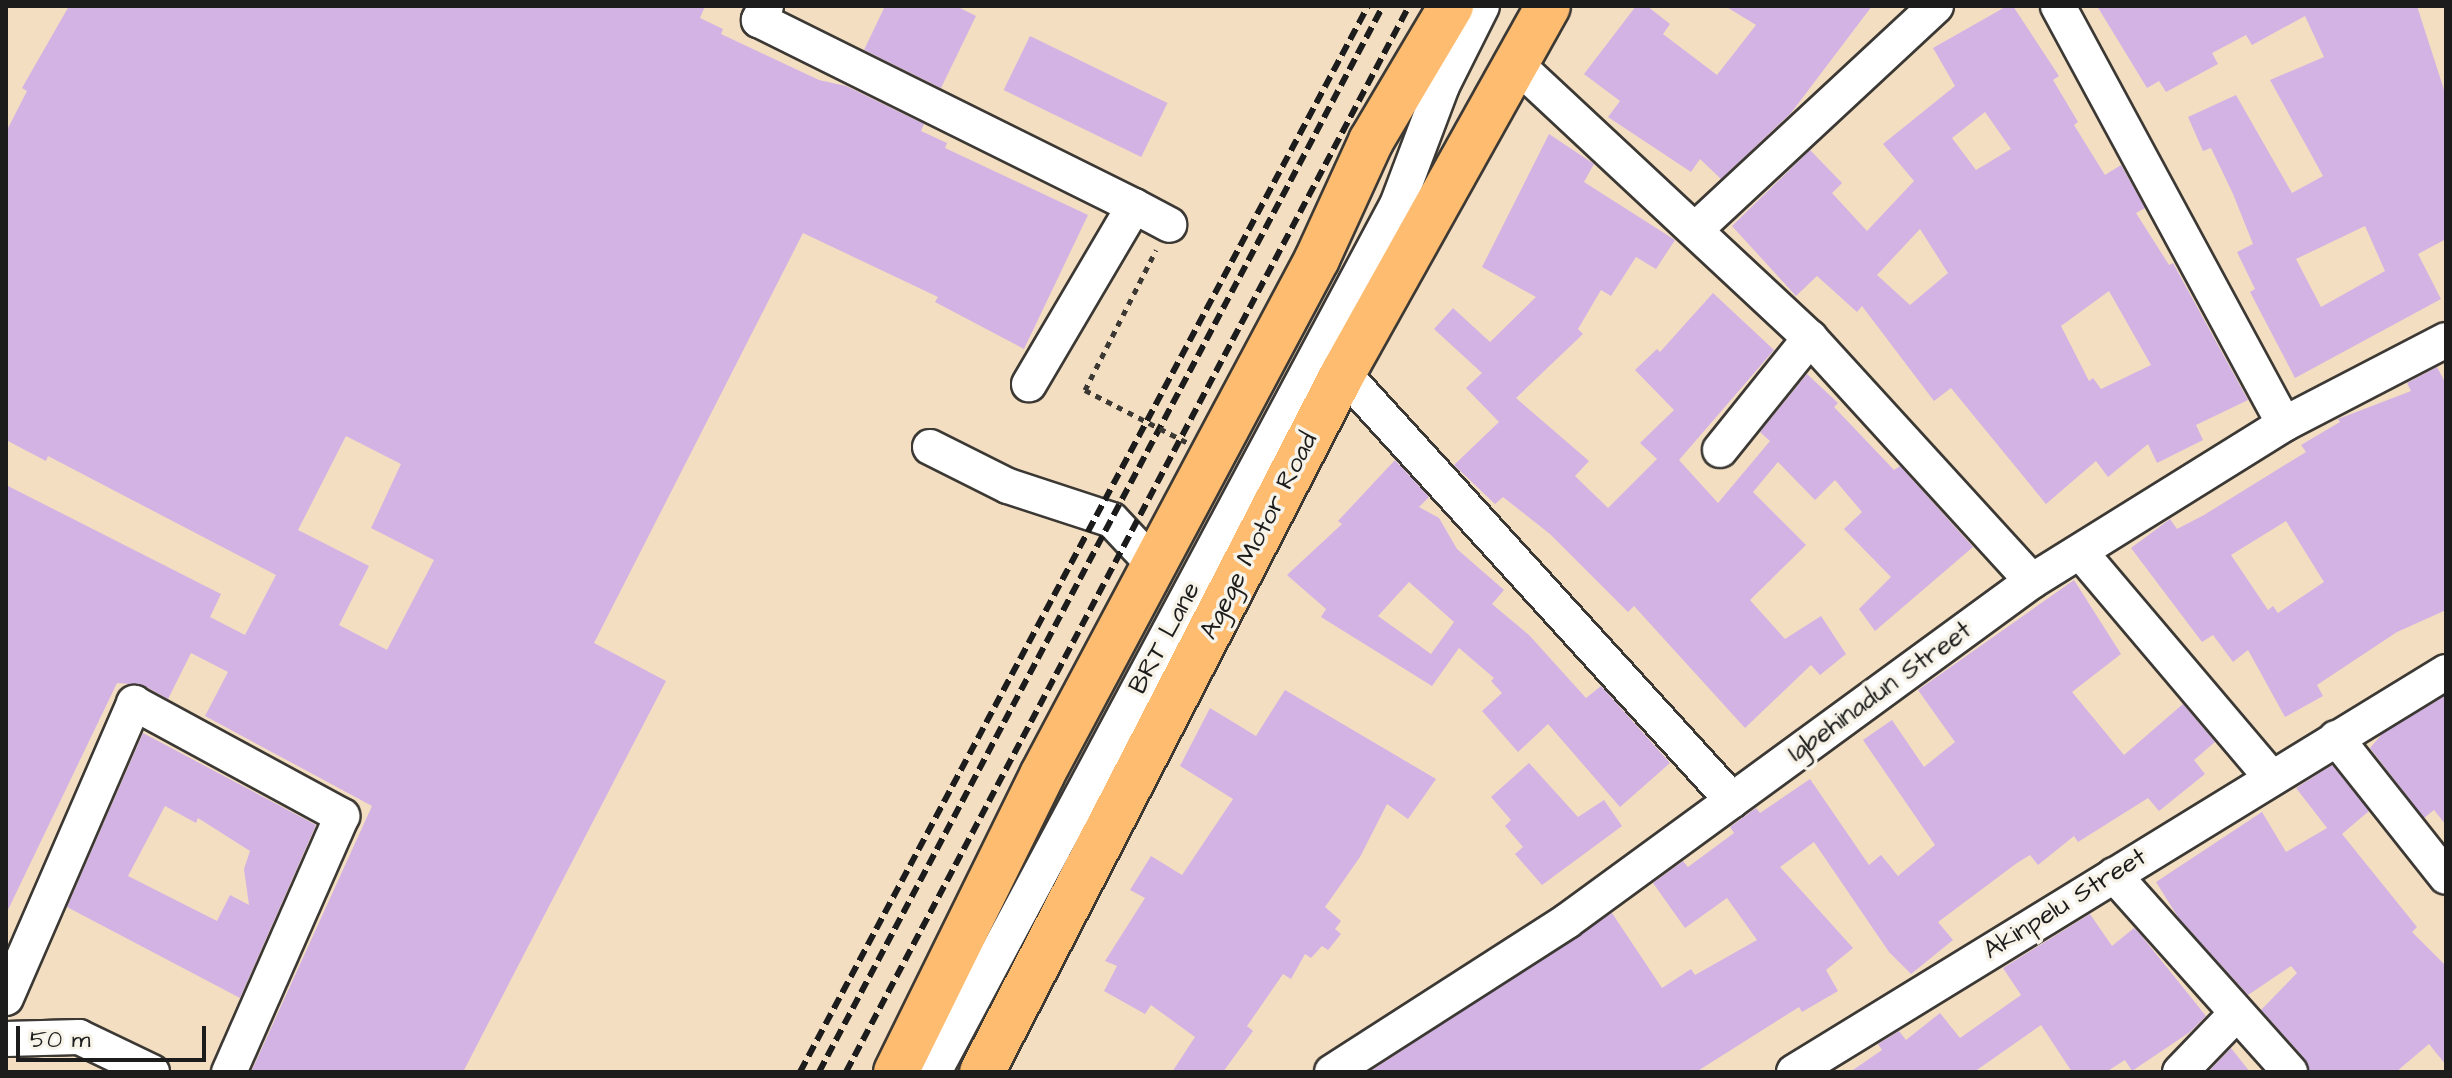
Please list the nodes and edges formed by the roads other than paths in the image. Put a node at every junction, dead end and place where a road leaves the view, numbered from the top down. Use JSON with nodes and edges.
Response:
{"nodes":[{"id":1,"x":766,"y":6,"type":"edge"},
{"id":2,"x":1451,"y":6,"type":"edge"},
{"id":3,"x":1482,"y":6,"type":"edge"},
{"id":4,"x":1523,"y":6,"type":"edge"},
{"id":5,"x":1548,"y":6,"type":"edge"},
{"id":6,"x":1936,"y":6,"type":"edge"},
{"id":7,"x":2058,"y":6,"type":"edge"},
{"id":8,"x":1514,"y":62,"type":"junction"},
{"id":9,"x":1397,"y":205,"type":"junction"},
{"id":10,"x":1134,"y":206,"type":"junction"},
{"id":11,"x":1169,"y":225,"type":"road end"},
{"id":12,"x":1695,"y":230,"type":"junction"},
{"id":13,"x":1810,"y":338,"type":"junction"},
{"id":14,"x":2446,"y":340,"type":"edge"},
{"id":15,"x":1343,"y":373,"type":"junction"},
{"id":16,"x":1029,"y":384,"type":"dead end"},
{"id":17,"x":2284,"y":424,"type":"junction"},
{"id":18,"x":930,"y":447,"type":"dead end"},
{"id":19,"x":1720,"y":450,"type":"dead end"},
{"id":20,"x":2081,"y":553,"type":"junction"},
{"id":21,"x":1155,"y":566,"type":"junction"},
{"id":22,"x":2032,"y":581,"type":"junction"},
{"id":23,"x":2446,"y":672,"type":"edge"},
{"id":24,"x":2336,"y":738,"type":"junction"},
{"id":25,"x":2270,"y":776,"type":"junction"},
{"id":26,"x":1732,"y":800,"type":"junction"},
{"id":27,"x":2114,"y":875,"type":"junction"},
{"id":28,"x":2446,"y":877,"type":"edge"},
{"id":29,"x":6,"y":998,"type":"edge"},
{"id":30,"x":2235,"y":1015,"type":"junction"},
{"id":31,"x":6,"y":1039,"type":"edge"},
{"id":32,"x":152,"y":1072,"type":"edge"},
{"id":33,"x":229,"y":1072,"type":"edge"},
{"id":34,"x":896,"y":1072,"type":"edge"},
{"id":35,"x":934,"y":1072,"type":"edge"},
{"id":36,"x":982,"y":1072,"type":"edge"},
{"id":37,"x":1332,"y":1072,"type":"edge"},
{"id":38,"x":1794,"y":1072,"type":"edge"},
{"id":39,"x":2180,"y":1072,"type":"edge"},
{"id":40,"x":2290,"y":1072,"type":"edge"}],
"edges":[{"from":1,"to":10,"type":"street"},
{"from":2,"to":21,"type":"highway"},
{"from":3,"to":9,"type":"street","name":"BRT Lane"},
{"from":4,"to":9,"type":"street","name":"BRT Lane"},
{"from":5,"to":8,"type":"highway","name":"Agege Motor Road"},
{"from":6,"to":12,"type":"street"},
{"from":7,"to":17,"type":"street"},
{"from":8,"to":12,"type":"street"},
{"from":8,"to":15,"type":"highway","name":"Agege Motor Road"},
{"from":9,"to":35,"type":"street","name":"BRT Lane"},
{"from":10,"to":11,"type":"street"},
{"from":10,"to":16,"type":"street"},
{"from":12,"to":13,"type":"street"},
{"from":13,"to":19,"type":"street"},
{"from":13,"to":22,"type":"street"},
{"from":14,"to":17,"type":"street","name":"Igbehinadun Street"},
{"from":15,"to":26,"type":"street"},
{"from":15,"to":36,"type":"highway","name":"Agege Motor Road"},
{"from":17,"to":20,"type":"street","name":"Igbehinadun Street"},
{"from":18,"to":21,"type":"street"},
{"from":20,"to":22,"type":"street","name":"Igbehinadun Street"},
{"from":20,"to":25,"type":"street"},
{"from":21,"to":34,"type":"highway"},
{"from":22,"to":26,"type":"street","name":"Igbehinadun Street"},
{"from":23,"to":24,"type":"street","name":"Akinpelu Street"},
{"from":24,"to":25,"type":"street","name":"Akinpelu Street"},
{"from":24,"to":28,"type":"street"},
{"from":25,"to":27,"type":"street","name":"Akinpelu Street"},
{"from":26,"to":37,"type":"street","name":"Igbehinadun Street"},
{"from":27,"to":30,"type":"street"},
{"from":27,"to":38,"type":"street","name":"Akinpelu Street"},
{"from":29,"to":33,"type":"street"},
{"from":30,"to":39,"type":"street"},
{"from":30,"to":40,"type":"street"},
{"from":31,"to":32,"type":"street"}]}
